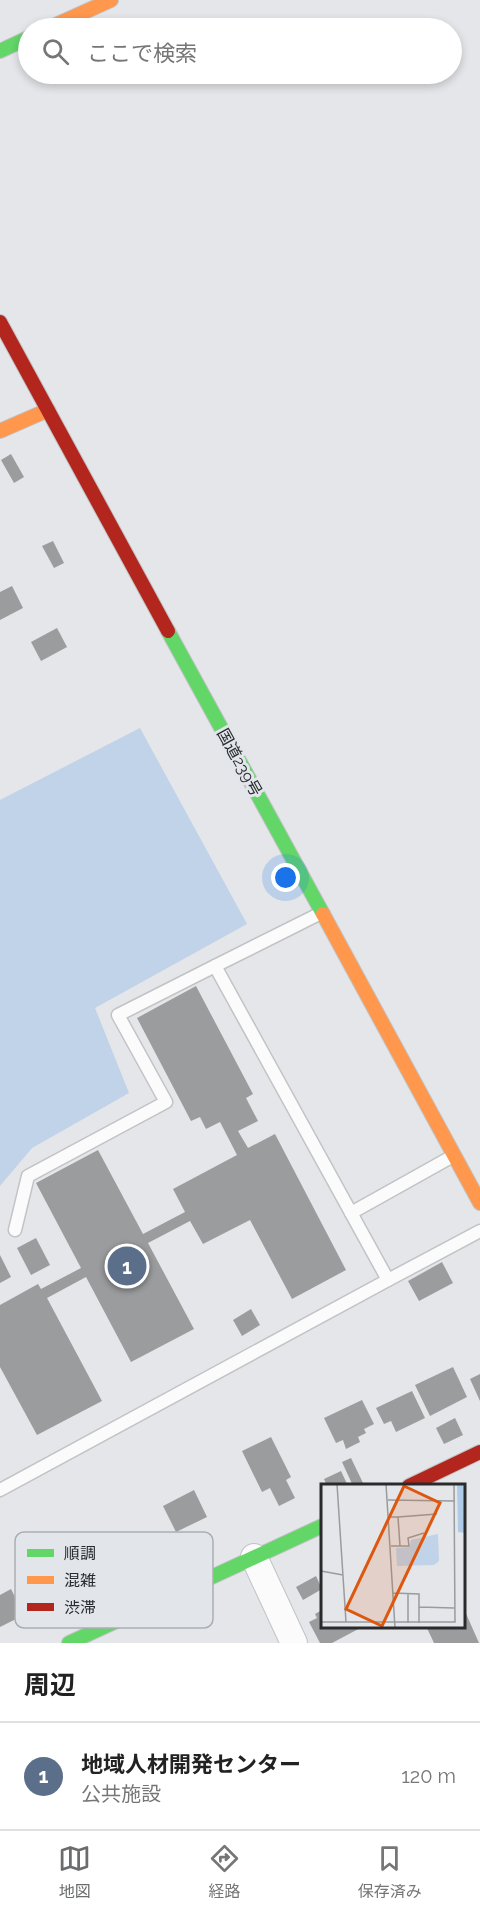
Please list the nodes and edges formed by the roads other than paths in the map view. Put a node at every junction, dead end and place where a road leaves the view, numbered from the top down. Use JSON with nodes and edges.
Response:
{"nodes":[{"id":1,"x":111,"y":0,"type":"edge"},
{"id":2,"x":71,"y":18,"type":"edge"},
{"id":3,"x":18,"y":43,"type":"edge"},
{"id":4,"x":0,"y":51,"type":"edge"},
{"id":5,"x":0,"y":322,"type":"edge"},
{"id":6,"x":48,"y":410,"type":"junction"},
{"id":7,"x":0,"y":431,"type":"edge"},
{"id":8,"x":322,"y":912,"type":"junction"},
{"id":9,"x":215,"y":966,"type":"junction"},
{"id":10,"x":454,"y":1155,"type":"junction"},
{"id":11,"x":480,"y":1203,"type":"edge"},
{"id":12,"x":351,"y":1213,"type":"junction"},
{"id":13,"x":15,"y":1230,"type":"dead end"},
{"id":14,"x":480,"y":1231,"type":"edge"},
{"id":15,"x":388,"y":1280,"type":"junction"},
{"id":16,"x":480,"y":1452,"type":"edge"},
{"id":17,"x":411,"y":1484,"type":"edge"},
{"id":18,"x":0,"y":1490,"type":"edge"},
{"id":19,"x":321,"y":1526,"type":"edge"},
{"id":20,"x":254,"y":1557,"type":"junction"},
{"id":21,"x":213,"y":1576,"type":"edge"},
{"id":22,"x":101,"y":1628,"type":"edge"},
{"id":23,"x":69,"y":1643,"type":"edge"},
{"id":24,"x":294,"y":1643,"type":"edge"}],
"edges":[{"from":1,"to":2,"type":"main road"},
{"from":3,"to":4,"type":"main road"},
{"from":5,"to":6,"type":"main road","name":"国道239号"},
{"from":6,"to":7,"type":"main road"},
{"from":6,"to":8,"type":"main road","name":"国道239号"},
{"from":8,"to":9,"type":"lane"},
{"from":8,"to":10,"type":"main road","name":"国道239号"},
{"from":9,"to":12,"type":"lane"},
{"from":9,"to":13,"type":"lane"},
{"from":10,"to":11,"type":"main road","name":"国道239号"},
{"from":10,"to":12,"type":"lane"},
{"from":12,"to":15,"type":"lane"},
{"from":14,"to":15,"type":"lane"},
{"from":15,"to":18,"type":"lane"},
{"from":16,"to":17,"type":"main road"},
{"from":19,"to":20,"type":"main road"},
{"from":20,"to":21,"type":"main road"},
{"from":20,"to":24,"type":"street"},
{"from":22,"to":23,"type":"main road"}]}
